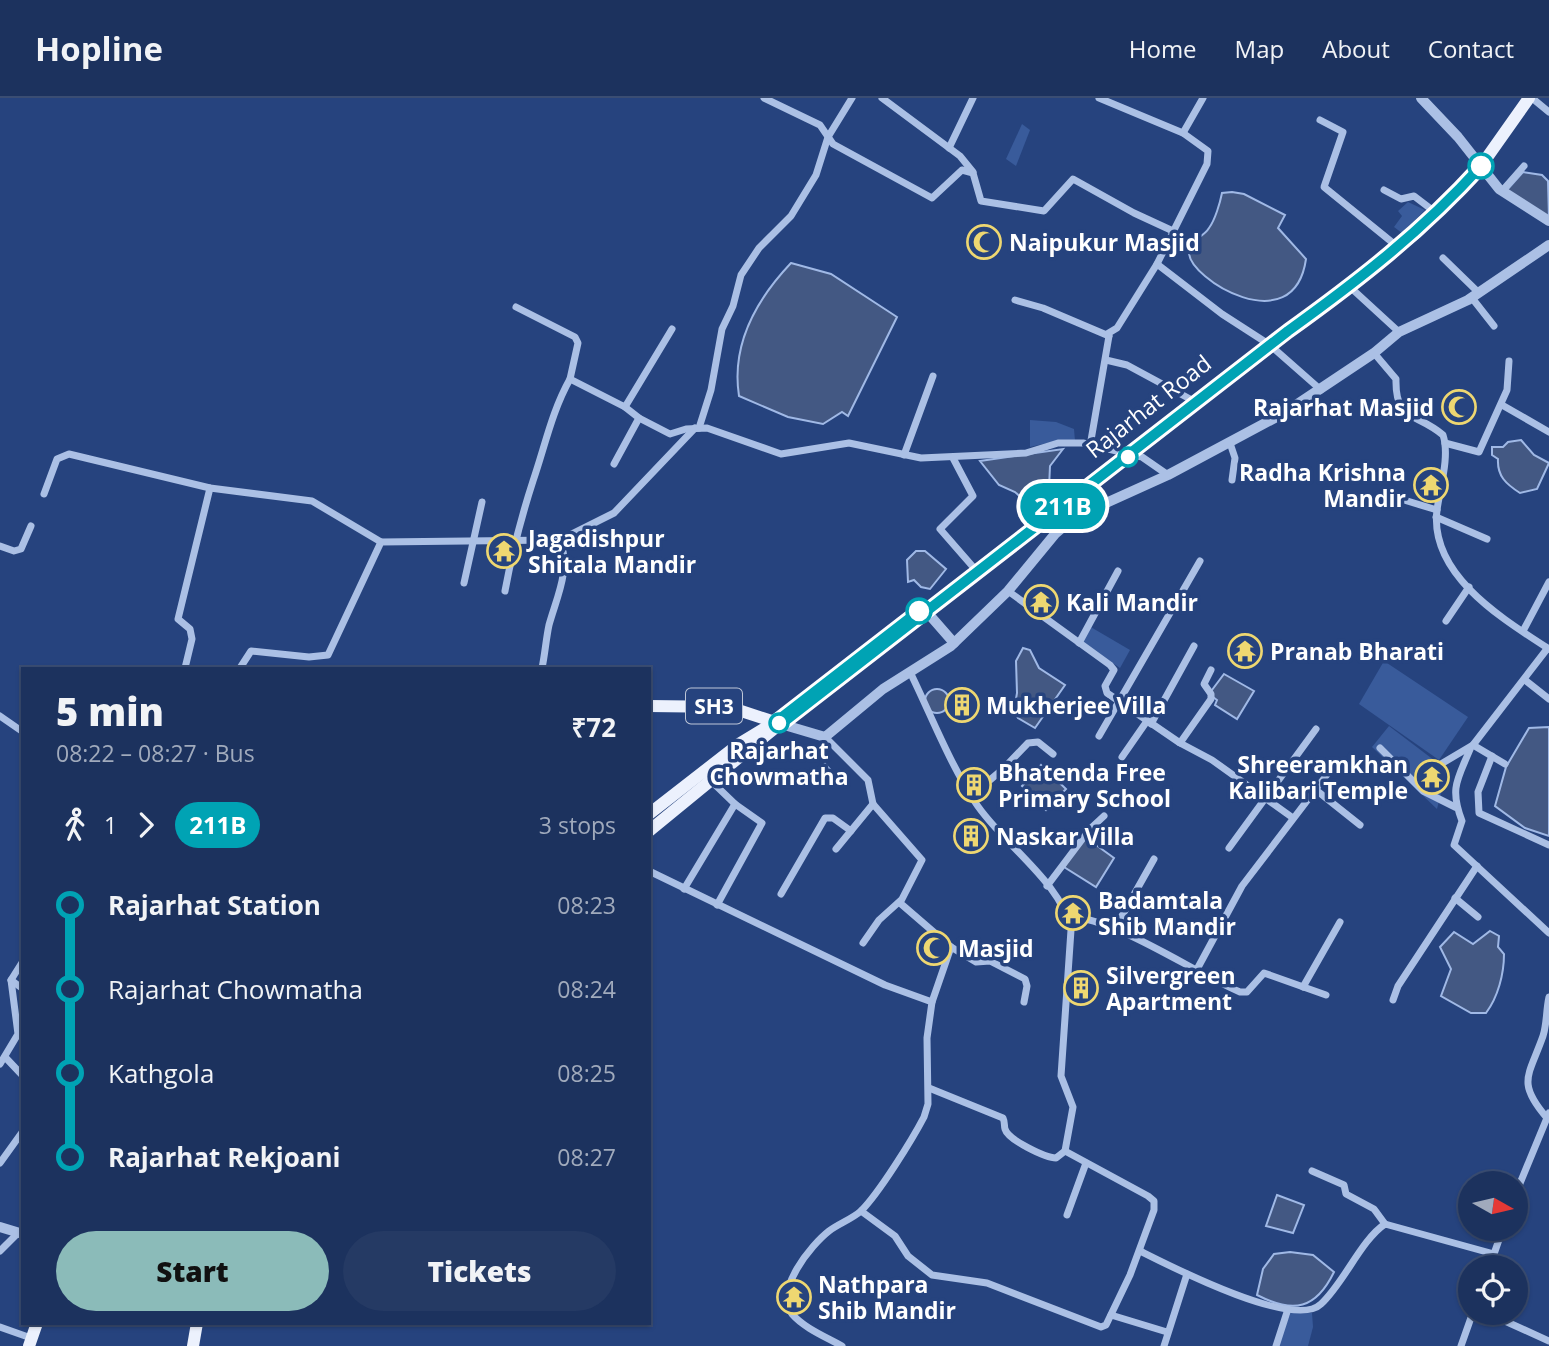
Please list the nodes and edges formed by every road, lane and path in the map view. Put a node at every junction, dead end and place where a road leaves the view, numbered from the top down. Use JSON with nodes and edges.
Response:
{"nodes":[{"id":1,"x":764,"y":98,"type":"edge"},
{"id":2,"x":852,"y":98,"type":"edge"},
{"id":3,"x":882,"y":98,"type":"edge"},
{"id":4,"x":974,"y":98,"type":"edge"},
{"id":5,"x":1099,"y":98,"type":"edge"},
{"id":6,"x":1203,"y":98,"type":"edge"},
{"id":7,"x":1421,"y":98,"type":"edge"},
{"id":8,"x":1521,"y":98,"type":"edge"},
{"id":9,"x":1531,"y":98,"type":"edge"},
{"id":10,"x":1549,"y":112,"type":"edge"},
{"id":11,"x":1320,"y":120,"type":"dead end"},
{"id":12,"x":1183,"y":133,"type":"junction"},
{"id":13,"x":828,"y":137,"type":"junction"},
{"id":14,"x":950,"y":148,"type":"junction"},
{"id":15,"x":1479,"y":163,"type":"junction"},
{"id":16,"x":1524,"y":166,"type":"dead end"},
{"id":17,"x":973,"y":173,"type":"junction"},
{"id":18,"x":1384,"y":190,"type":"dead end"},
{"id":19,"x":1503,"y":191,"type":"junction"},
{"id":20,"x":1431,"y":209,"type":"junction"},
{"id":21,"x":1549,"y":220,"type":"edge"},
{"id":22,"x":1173,"y":231,"type":"junction"},
{"id":23,"x":1393,"y":243,"type":"junction"},
{"id":24,"x":1549,"y":245,"type":"edge"},
{"id":25,"x":1443,"y":258,"type":"dead end"},
{"id":26,"x":1157,"y":264,"type":"junction"},
{"id":27,"x":1350,"y":287,"type":"junction"},
{"id":28,"x":1475,"y":295,"type":"junction"},
{"id":29,"x":1015,"y":300,"type":"dead end"},
{"id":30,"x":516,"y":307,"type":"dead end"},
{"id":31,"x":1494,"y":326,"type":"dead end"},
{"id":32,"x":672,"y":329,"type":"dead end"},
{"id":33,"x":1399,"y":332,"type":"junction"},
{"id":34,"x":1109,"y":336,"type":"junction"},
{"id":35,"x":1267,"y":343,"type":"junction"},
{"id":36,"x":1374,"y":353,"type":"junction"},
{"id":37,"x":1106,"y":360,"type":"junction"},
{"id":38,"x":1509,"y":361,"type":"dead end"},
{"id":39,"x":933,"y":376,"type":"dead end"},
{"id":40,"x":570,"y":379,"type":"junction"},
{"id":41,"x":1321,"y":390,"type":"junction"},
{"id":42,"x":1190,"y":399,"type":"junction"},
{"id":43,"x":1502,"y":405,"type":"junction"},
{"id":44,"x":625,"y":408,"type":"junction"},
{"id":45,"x":639,"y":418,"type":"junction"},
{"id":46,"x":697,"y":428,"type":"junction"},
{"id":47,"x":1549,"y":432,"type":"edge"},
{"id":48,"x":1230,"y":443,"type":"junction"},
{"id":49,"x":1445,"y":443,"type":"junction"},
{"id":50,"x":1090,"y":446,"type":"junction"},
{"id":51,"x":1128,"y":452,"type":"junction"},
{"id":52,"x":904,"y":454,"type":"junction"},
{"id":53,"x":953,"y":458,"type":"junction"},
{"id":54,"x":614,"y":464,"type":"dead end"},
{"id":55,"x":1168,"y":475,"type":"junction"},
{"id":56,"x":1232,"y":480,"type":"dead end"},
{"id":57,"x":210,"y":488,"type":"junction"},
{"id":58,"x":44,"y":494,"type":"dead end"},
{"id":59,"x":1391,"y":496,"type":"dead end"},
{"id":60,"x":482,"y":502,"type":"dead end"},
{"id":61,"x":1436,"y":514,"type":"junction"},
{"id":62,"x":31,"y":526,"type":"dead end"},
{"id":63,"x":514,"y":539,"type":"junction"},
{"id":64,"x":1487,"y":539,"type":"dead end"},
{"id":65,"x":560,"y":540,"type":"junction"},
{"id":66,"x":381,"y":542,"type":"junction"},
{"id":67,"x":473,"y":542,"type":"junction"},
{"id":68,"x":0,"y":546,"type":"edge"},
{"id":69,"x":1200,"y":561,"type":"dead end"},
{"id":70,"x":974,"y":568,"type":"junction"},
{"id":71,"x":1118,"y":571,"type":"dead end"},
{"id":72,"x":1549,"y":582,"type":"edge"},
{"id":73,"x":464,"y":583,"type":"dead end"},
{"id":74,"x":1469,"y":587,"type":"junction"},
{"id":75,"x":1008,"y":591,"type":"junction"},
{"id":76,"x":505,"y":592,"type":"dead end"},
{"id":77,"x":926,"y":611,"type":"junction"},
{"id":78,"x":1447,"y":621,"type":"dead end"},
{"id":79,"x":1523,"y":631,"type":"junction"},
{"id":80,"x":954,"y":643,"type":"junction"},
{"id":81,"x":1079,"y":643,"type":"junction"},
{"id":82,"x":1194,"y":646,"type":"dead end"},
{"id":83,"x":1548,"y":649,"type":"edge"},
{"id":84,"x":186,"y":667,"type":"edge"},
{"id":85,"x":241,"y":667,"type":"edge"},
{"id":86,"x":542,"y":667,"type":"edge"},
{"id":87,"x":1211,"y":670,"type":"dead end"},
{"id":88,"x":910,"y":672,"type":"junction"},
{"id":89,"x":1525,"y":680,"type":"junction"},
{"id":90,"x":1549,"y":699,"type":"edge"},
{"id":91,"x":1118,"y":702,"type":"junction"},
{"id":92,"x":651,"y":706,"type":"edge"},
{"id":93,"x":0,"y":716,"type":"edge"},
{"id":94,"x":779,"y":722,"type":"junction"},
{"id":95,"x":1149,"y":723,"type":"junction"},
{"id":96,"x":1316,"y":729,"type":"dead end"},
{"id":97,"x":21,"y":731,"type":"edge"},
{"id":98,"x":1099,"y":736,"type":"dead end"},
{"id":99,"x":825,"y":737,"type":"junction"},
{"id":100,"x":1180,"y":743,"type":"junction"},
{"id":101,"x":1472,"y":746,"type":"junction"},
{"id":102,"x":1380,"y":748,"type":"dead end"},
{"id":103,"x":1053,"y":754,"type":"dead end"},
{"id":104,"x":1492,"y":756,"type":"junction"},
{"id":105,"x":1122,"y":757,"type":"dead end"},
{"id":106,"x":1441,"y":764,"type":"dead end"},
{"id":107,"x":1506,"y":764,"type":"dead end"},
{"id":108,"x":1332,"y":768,"type":"dead end"},
{"id":109,"x":706,"y":777,"type":"junction"},
{"id":110,"x":1316,"y":790,"type":"junction"},
{"id":111,"x":971,"y":796,"type":"junction"},
{"id":112,"x":1265,"y":799,"type":"junction"},
{"id":113,"x":735,"y":804,"type":"junction"},
{"id":114,"x":873,"y":804,"type":"junction"},
{"id":115,"x":1455,"y":807,"type":"junction"},
{"id":116,"x":651,"y":813,"type":"edge"},
{"id":117,"x":1104,"y":816,"type":"dead end"},
{"id":118,"x":1293,"y":818,"type":"junction"},
{"id":119,"x":1360,"y":825,"type":"dead end"},
{"id":120,"x":651,"y":829,"type":"edge"},
{"id":121,"x":851,"y":831,"type":"junction"},
{"id":122,"x":1549,"y":845,"type":"edge"},
{"id":123,"x":1229,"y":848,"type":"dead end"},
{"id":124,"x":836,"y":849,"type":"dead end"},
{"id":125,"x":1154,"y":859,"type":"dead end"},
{"id":126,"x":1477,"y":866,"type":"junction"},
{"id":127,"x":651,"y":872,"type":"edge"},
{"id":128,"x":1046,"y":886,"type":"junction"},
{"id":129,"x":684,"y":889,"type":"junction"},
{"id":130,"x":781,"y":894,"type":"dead end"},
{"id":131,"x":1455,"y":898,"type":"junction"},
{"id":132,"x":900,"y":901,"type":"junction"},
{"id":133,"x":717,"y":905,"type":"junction"},
{"id":134,"x":1068,"y":916,"type":"junction"},
{"id":135,"x":1478,"y":917,"type":"dead end"},
{"id":136,"x":1340,"y":922,"type":"dead end"},
{"id":137,"x":1114,"y":930,"type":"junction"},
{"id":138,"x":1549,"y":933,"type":"edge"},
{"id":139,"x":863,"y":943,"type":"dead end"},
{"id":140,"x":951,"y":947,"type":"junction"},
{"id":141,"x":21,"y":964,"type":"edge"},
{"id":142,"x":1195,"y":973,"type":"junction"},
{"id":143,"x":11,"y":980,"type":"junction"},
{"id":144,"x":1303,"y":987,"type":"junction"},
{"id":145,"x":21,"y":988,"type":"edge"},
{"id":146,"x":1326,"y":995,"type":"dead end"},
{"id":147,"x":1549,"y":997,"type":"edge"},
{"id":148,"x":1393,"y":1000,"type":"dead end"},
{"id":149,"x":932,"y":1002,"type":"junction"},
{"id":150,"x":1024,"y":1002,"type":"dead end"},
{"id":151,"x":2,"y":1061,"type":"edge"},
{"id":152,"x":21,"y":1075,"type":"edge"},
{"id":153,"x":929,"y":1088,"type":"junction"},
{"id":154,"x":1548,"y":1115,"type":"edge"},
{"id":155,"x":21,"y":1134,"type":"edge"},
{"id":156,"x":1065,"y":1151,"type":"junction"},
{"id":157,"x":0,"y":1163,"type":"edge"},
{"id":158,"x":1086,"y":1163,"type":"junction"},
{"id":159,"x":1312,"y":1171,"type":"dead end"},
{"id":160,"x":1525,"y":1171,"type":"edge"},
{"id":161,"x":861,"y":1211,"type":"junction"},
{"id":162,"x":1067,"y":1215,"type":"dead end"},
{"id":163,"x":1385,"y":1224,"type":"junction"},
{"id":164,"x":0,"y":1227,"type":"edge"},
{"id":165,"x":21,"y":1233,"type":"edge"},
{"id":166,"x":1498,"y":1241,"type":"edge"},
{"id":167,"x":0,"y":1251,"type":"edge"},
{"id":168,"x":1140,"y":1251,"type":"junction"},
{"id":169,"x":1494,"y":1254,"type":"joint"},
{"id":170,"x":1187,"y":1274,"type":"junction"},
{"id":171,"x":1288,"y":1310,"type":"junction"},
{"id":172,"x":1111,"y":1315,"type":"junction"},
{"id":173,"x":36,"y":1325,"type":"edge"},
{"id":174,"x":191,"y":1325,"type":"edge"},
{"id":175,"x":197,"y":1325,"type":"edge"},
{"id":176,"x":1468,"y":1325,"type":"edge"},
{"id":177,"x":1514,"y":1325,"type":"edge"},
{"id":178,"x":0,"y":1327,"type":"edge"},
{"id":179,"x":1167,"y":1332,"type":"junction"},
{"id":180,"x":1549,"y":1341,"type":"edge"},
{"id":181,"x":30,"y":1342,"type":"edge"},
{"id":182,"x":839,"y":1345,"type":"edge"},
{"id":183,"x":187,"y":1346,"type":"edge"},
{"id":184,"x":193,"y":1346,"type":"edge"},
{"id":185,"x":1164,"y":1346,"type":"edge"},
{"id":186,"x":1276,"y":1346,"type":"edge"},
{"id":187,"x":1461,"y":1346,"type":"edge"}],
"edges":[{"from":1,"to":13,"type":"street"},
{"from":2,"to":13,"type":"street"},
{"from":3,"to":14,"type":"street"},
{"from":4,"to":14,"type":"street"},
{"from":5,"to":12,"type":"street"},
{"from":6,"to":12,"type":"street"},
{"from":7,"to":15,"type":"street"},
{"from":8,"to":15,"type":"main road","name":"Rajarhat Road"},
{"from":9,"to":10,"type":"street"},
{"from":9,"to":15,"type":"main road","name":"Rajarhat Road"},
{"from":11,"to":23,"type":"street"},
{"from":12,"to":22,"type":"street"},
{"from":13,"to":17,"type":"street"},
{"from":13,"to":46,"type":"street"},
{"from":14,"to":17,"type":"street"},
{"from":15,"to":19,"type":"street"},
{"from":15,"to":20,"type":"main road","name":"Rajarhat Road"},
{"from":15,"to":27,"type":"main road","name":"Rajarhat Road"},
{"from":16,"to":19,"type":"street"},
{"from":17,"to":22,"type":"street"},
{"from":18,"to":20,"type":"street"},
{"from":19,"to":21,"type":"street"},
{"from":20,"to":23,"type":"main road","name":"Rajarhat Road"},
{"from":22,"to":26,"type":"street"},
{"from":23,"to":35,"type":"main road","name":"Rajarhat Road"},
{"from":24,"to":28,"type":"street"},
{"from":25,"to":28,"type":"street"},
{"from":26,"to":34,"type":"street"},
{"from":26,"to":35,"type":"street"},
{"from":27,"to":33,"type":"street"},
{"from":27,"to":35,"type":"main road","name":"Rajarhat Road"},
{"from":28,"to":31,"type":"street"},
{"from":28,"to":33,"type":"street"},
{"from":29,"to":34,"type":"street"},
{"from":30,"to":40,"type":"street"},
{"from":32,"to":44,"type":"street"},
{"from":33,"to":36,"type":"street"},
{"from":34,"to":37,"type":"street"},
{"from":35,"to":41,"type":"street"},
{"from":35,"to":42,"type":"main road","name":"Rajarhat Road"},
{"from":35,"to":51,"type":"main road","name":"Rajarhat Road"},
{"from":36,"to":41,"type":"street"},
{"from":36,"to":49,"type":"street"},
{"from":37,"to":42,"type":"street"},
{"from":37,"to":50,"type":"street"},
{"from":38,"to":43,"type":"street"},
{"from":39,"to":52,"type":"street"},
{"from":40,"to":44,"type":"street"},
{"from":40,"to":63,"type":"street"},
{"from":41,"to":48,"type":"street"},
{"from":42,"to":51,"type":"main road","name":"Rajarhat Road"},
{"from":43,"to":47,"type":"street"},
{"from":43,"to":49,"type":"street"},
{"from":44,"to":45,"type":"street"},
{"from":45,"to":46,"type":"street"},
{"from":45,"to":54,"type":"street"},
{"from":46,"to":52,"type":"street"},
{"from":46,"to":65,"type":"street"},
{"from":48,"to":55,"type":"street"},
{"from":48,"to":56,"type":"street"},
{"from":49,"to":61,"type":"street"},
{"from":50,"to":51,"type":"street"},
{"from":50,"to":53,"type":"street"},
{"from":51,"to":55,"type":"street"},
{"from":51,"to":70,"type":"main road","name":"Rajarhat Road"},
{"from":51,"to":77,"type":"main road","name":"Rajarhat Road"},
{"from":52,"to":53,"type":"street"},
{"from":53,"to":70,"type":"street"},
{"from":55,"to":75,"type":"street"},
{"from":57,"to":58,"type":"street"},
{"from":57,"to":66,"type":"street"},
{"from":57,"to":84,"type":"street"},
{"from":59,"to":61,"type":"street"},
{"from":60,"to":67,"type":"street"},
{"from":61,"to":64,"type":"street"},
{"from":61,"to":74,"type":"street"},
{"from":62,"to":68,"type":"street"},
{"from":63,"to":65,"type":"street"},
{"from":63,"to":67,"type":"street"},
{"from":63,"to":76,"type":"street"},
{"from":65,"to":86,"type":"street"},
{"from":66,"to":67,"type":"street"},
{"from":66,"to":85,"type":"street"},
{"from":67,"to":73,"type":"street"},
{"from":69,"to":91,"type":"street"},
{"from":70,"to":94,"type":"main road","name":"Rajarhat Road"},
{"from":71,"to":81,"type":"street"},
{"from":72,"to":79,"type":"street"},
{"from":74,"to":78,"type":"street"},
{"from":74,"to":79,"type":"street"},
{"from":75,"to":80,"type":"street"},
{"from":75,"to":81,"type":"street"},
{"from":77,"to":80,"type":"street"},
{"from":77,"to":94,"type":"main road","name":"Rajarhat Road"},
{"from":79,"to":83,"type":"street"},
{"from":80,"to":88,"type":"street"},
{"from":81,"to":91,"type":"street"},
{"from":82,"to":95,"type":"street"},
{"from":83,"to":89,"type":"street"},
{"from":87,"to":100,"type":"street"},
{"from":88,"to":99,"type":"street"},
{"from":88,"to":111,"type":"street"},
{"from":89,"to":90,"type":"street"},
{"from":89,"to":101,"type":"street"},
{"from":91,"to":95,"type":"street"},
{"from":91,"to":98,"type":"street"},
{"from":92,"to":94,"type":"main road","number":"SH3"},
{"from":93,"to":97,"type":"street"},
{"from":94,"to":99,"type":"street"},
{"from":94,"to":109,"type":"main road"},
{"from":95,"to":100,"type":"street"},
{"from":95,"to":105,"type":"street"},
{"from":96,"to":112,"type":"street"},
{"from":99,"to":114,"type":"street"},
{"from":100,"to":112,"type":"street"},
{"from":101,"to":104,"type":"street"},
{"from":101,"to":106,"type":"street"},
{"from":101,"to":115,"type":"street"},
{"from":102,"to":115,"type":"street"},
{"from":103,"to":111,"type":"street"},
{"from":104,"to":107,"type":"street"},
{"from":104,"to":122,"type":"street"},
{"from":108,"to":110,"type":"street"},
{"from":109,"to":113,"type":"street"},
{"from":109,"to":116,"type":"main road"},
{"from":109,"to":120,"type":"main road"},
{"from":110,"to":118,"type":"street"},
{"from":110,"to":119,"type":"street"},
{"from":111,"to":128,"type":"street"},
{"from":112,"to":118,"type":"street"},
{"from":112,"to":123,"type":"street"},
{"from":113,"to":129,"type":"street"},
{"from":113,"to":133,"type":"street"},
{"from":114,"to":121,"type":"street"},
{"from":114,"to":132,"type":"street"},
{"from":115,"to":126,"type":"street"},
{"from":117,"to":128,"type":"street"},
{"from":118,"to":142,"type":"street"},
{"from":121,"to":124,"type":"street"},
{"from":121,"to":130,"type":"street"},
{"from":125,"to":137,"type":"street"},
{"from":126,"to":131,"type":"street"},
{"from":126,"to":138,"type":"street"},
{"from":127,"to":129,"type":"street"},
{"from":128,"to":134,"type":"street"},
{"from":129,"to":133,"type":"street"},
{"from":131,"to":135,"type":"street"},
{"from":131,"to":148,"type":"street"},
{"from":132,"to":139,"type":"street"},
{"from":132,"to":140,"type":"street"},
{"from":133,"to":149,"type":"street"},
{"from":134,"to":137,"type":"street"},
{"from":134,"to":156,"type":"street"},
{"from":136,"to":144,"type":"street"},
{"from":137,"to":142,"type":"street"},
{"from":140,"to":149,"type":"street"},
{"from":140,"to":150,"type":"street"},
{"from":141,"to":143,"type":"street"},
{"from":142,"to":144,"type":"street"},
{"from":143,"to":145,"type":"street"},
{"from":143,"to":151,"type":"street"},
{"from":144,"to":146,"type":"street"},
{"from":147,"to":154,"type":"street"},
{"from":149,"to":153,"type":"street"},
{"from":151,"to":152,"type":"street"},
{"from":153,"to":156,"type":"street"},
{"from":153,"to":161,"type":"street"},
{"from":154,"to":160,"type":"street"},
{"from":155,"to":157,"type":"street"},
{"from":156,"to":158,"type":"street"},
{"from":158,"to":162,"type":"street"},
{"from":158,"to":168,"type":"street"},
{"from":159,"to":163,"type":"street"},
{"from":161,"to":172,"type":"street"},
{"from":161,"to":182,"type":"street"},
{"from":163,"to":169,"type":"street"},
{"from":163,"to":171,"type":"street"},
{"from":164,"to":165,"type":"street"},
{"from":165,"to":167,"type":"street"},
{"from":166,"to":169,"type":"street"},
{"from":168,"to":170,"type":"street"},
{"from":168,"to":172,"type":"street"},
{"from":170,"to":171,"type":"street"},
{"from":170,"to":179,"type":"street"},
{"from":171,"to":186,"type":"street"},
{"from":172,"to":179,"type":"street"},
{"from":173,"to":181,"type":"main road"},
{"from":174,"to":183,"type":"main road"},
{"from":175,"to":184,"type":"main road"},
{"from":176,"to":187,"type":"street"},
{"from":177,"to":180,"type":"street"},
{"from":178,"to":181,"type":"street"},
{"from":179,"to":185,"type":"street"}]}
